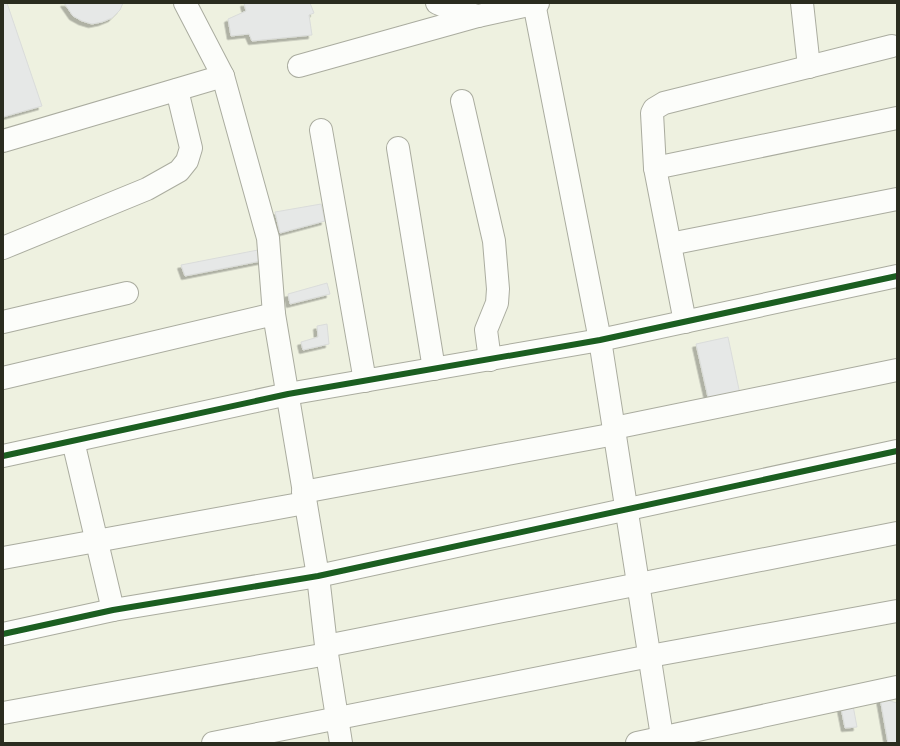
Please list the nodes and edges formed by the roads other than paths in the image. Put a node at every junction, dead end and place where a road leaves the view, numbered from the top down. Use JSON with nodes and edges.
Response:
{"nodes":[{"id":1,"x":185,"y":3,"type":"edge"},
{"id":2,"x":437,"y":3,"type":"edge"},
{"id":3,"x":536,"y":3,"type":"edge"},
{"id":4,"x":802,"y":3,"type":"edge"},
{"id":5,"x":478,"y":16,"type":"junction"},
{"id":6,"x":892,"y":46,"type":"dead end"},
{"id":7,"x":299,"y":66,"type":"dead end"},
{"id":8,"x":809,"y":67,"type":"junction"},
{"id":9,"x":223,"y":76,"type":"junction"},
{"id":10,"x":177,"y":90,"type":"junction"},
{"id":11,"x":462,"y":102,"type":"dead end"},
{"id":12,"x":897,"y":118,"type":"edge"},
{"id":13,"x":321,"y":130,"type":"dead end"},
{"id":14,"x":3,"y":141,"type":"edge"},
{"id":15,"x":398,"y":148,"type":"dead end"},
{"id":16,"x":655,"y":168,"type":"junction"},
{"id":17,"x":897,"y":199,"type":"edge"},
{"id":18,"x":670,"y":244,"type":"junction"},
{"id":19,"x":3,"y":248,"type":"edge"},
{"id":20,"x":897,"y":276,"type":"edge"},
{"id":21,"x":127,"y":293,"type":"dead end"},
{"id":22,"x":274,"y":314,"type":"junction"},
{"id":23,"x":3,"y":322,"type":"edge"},
{"id":24,"x":685,"y":322,"type":"junction"},
{"id":25,"x":600,"y":340,"type":"junction"},
{"id":26,"x":490,"y":360,"type":"junction"},
{"id":27,"x":434,"y":369,"type":"junction"},
{"id":28,"x":897,"y":370,"type":"edge"},
{"id":29,"x":3,"y":378,"type":"edge"},
{"id":30,"x":365,"y":381,"type":"junction"},
{"id":31,"x":288,"y":394,"type":"junction"},
{"id":32,"x":614,"y":431,"type":"junction"},
{"id":33,"x":74,"y":441,"type":"junction"},
{"id":34,"x":897,"y":451,"type":"edge"},
{"id":35,"x":3,"y":456,"type":"edge"},
{"id":36,"x":304,"y":497,"type":"junction"},
{"id":37,"x":627,"y":508,"type":"junction"},
{"id":38,"x":897,"y":533,"type":"edge"},
{"id":39,"x":97,"y":541,"type":"junction"},
{"id":40,"x":3,"y":558,"type":"edge"},
{"id":41,"x":318,"y":576,"type":"junction"},
{"id":42,"x":639,"y":586,"type":"junction"},
{"id":43,"x":113,"y":610,"type":"junction"},
{"id":44,"x":897,"y":611,"type":"edge"},
{"id":45,"x":3,"y":634,"type":"edge"},
{"id":46,"x":326,"y":650,"type":"junction"},
{"id":47,"x":650,"y":656,"type":"junction"},
{"id":48,"x":897,"y":687,"type":"edge"},
{"id":49,"x":3,"y":713,"type":"edge"},
{"id":50,"x":336,"y":719,"type":"junction"},
{"id":51,"x":662,"y":740,"type":"edge"},
{"id":52,"x":214,"y":743,"type":"edge"},
{"id":53,"x":341,"y":743,"type":"edge"},
{"id":54,"x":637,"y":743,"type":"edge"}],
"edges":[{"from":1,"to":9,"type":"street"},
{"from":2,"to":5,"type":"street"},
{"from":3,"to":5,"type":"street"},
{"from":3,"to":25,"type":"street"},
{"from":4,"to":8,"type":"street"},
{"from":5,"to":7,"type":"street"},
{"from":6,"to":8,"type":"street"},
{"from":8,"to":16,"type":"street"},
{"from":9,"to":10,"type":"street"},
{"from":9,"to":22,"type":"street"},
{"from":10,"to":14,"type":"street"},
{"from":10,"to":19,"type":"street"},
{"from":11,"to":26,"type":"street"},
{"from":12,"to":16,"type":"street"},
{"from":13,"to":30,"type":"street"},
{"from":15,"to":27,"type":"street"},
{"from":16,"to":18,"type":"street"},
{"from":17,"to":18,"type":"street"},
{"from":18,"to":24,"type":"street"},
{"from":20,"to":24,"type":"street"},
{"from":21,"to":23,"type":"street"},
{"from":22,"to":29,"type":"street"},
{"from":22,"to":31,"type":"street"},
{"from":24,"to":25,"type":"street"},
{"from":25,"to":26,"type":"street"},
{"from":25,"to":32,"type":"street"},
{"from":26,"to":27,"type":"street"},
{"from":27,"to":30,"type":"street"},
{"from":28,"to":32,"type":"street"},
{"from":30,"to":31,"type":"street"},
{"from":31,"to":33,"type":"street"},
{"from":31,"to":36,"type":"street"},
{"from":32,"to":36,"type":"street"},
{"from":32,"to":37,"type":"street"},
{"from":33,"to":35,"type":"street"},
{"from":33,"to":39,"type":"street"},
{"from":34,"to":37,"type":"street"},
{"from":36,"to":39,"type":"street"},
{"from":36,"to":41,"type":"street"},
{"from":37,"to":41,"type":"street"},
{"from":37,"to":42,"type":"street"},
{"from":38,"to":42,"type":"street"},
{"from":39,"to":40,"type":"street"},
{"from":39,"to":43,"type":"street"},
{"from":41,"to":43,"type":"street"},
{"from":41,"to":46,"type":"street"},
{"from":42,"to":46,"type":"street"},
{"from":42,"to":47,"type":"street"},
{"from":43,"to":45,"type":"street"},
{"from":44,"to":47,"type":"street"},
{"from":46,"to":49,"type":"street"},
{"from":46,"to":50,"type":"street"},
{"from":47,"to":50,"type":"street"},
{"from":47,"to":51,"type":"street"},
{"from":48,"to":51,"type":"street"},
{"from":50,"to":52,"type":"street"},
{"from":50,"to":53,"type":"street"},
{"from":51,"to":54,"type":"street"}]}
